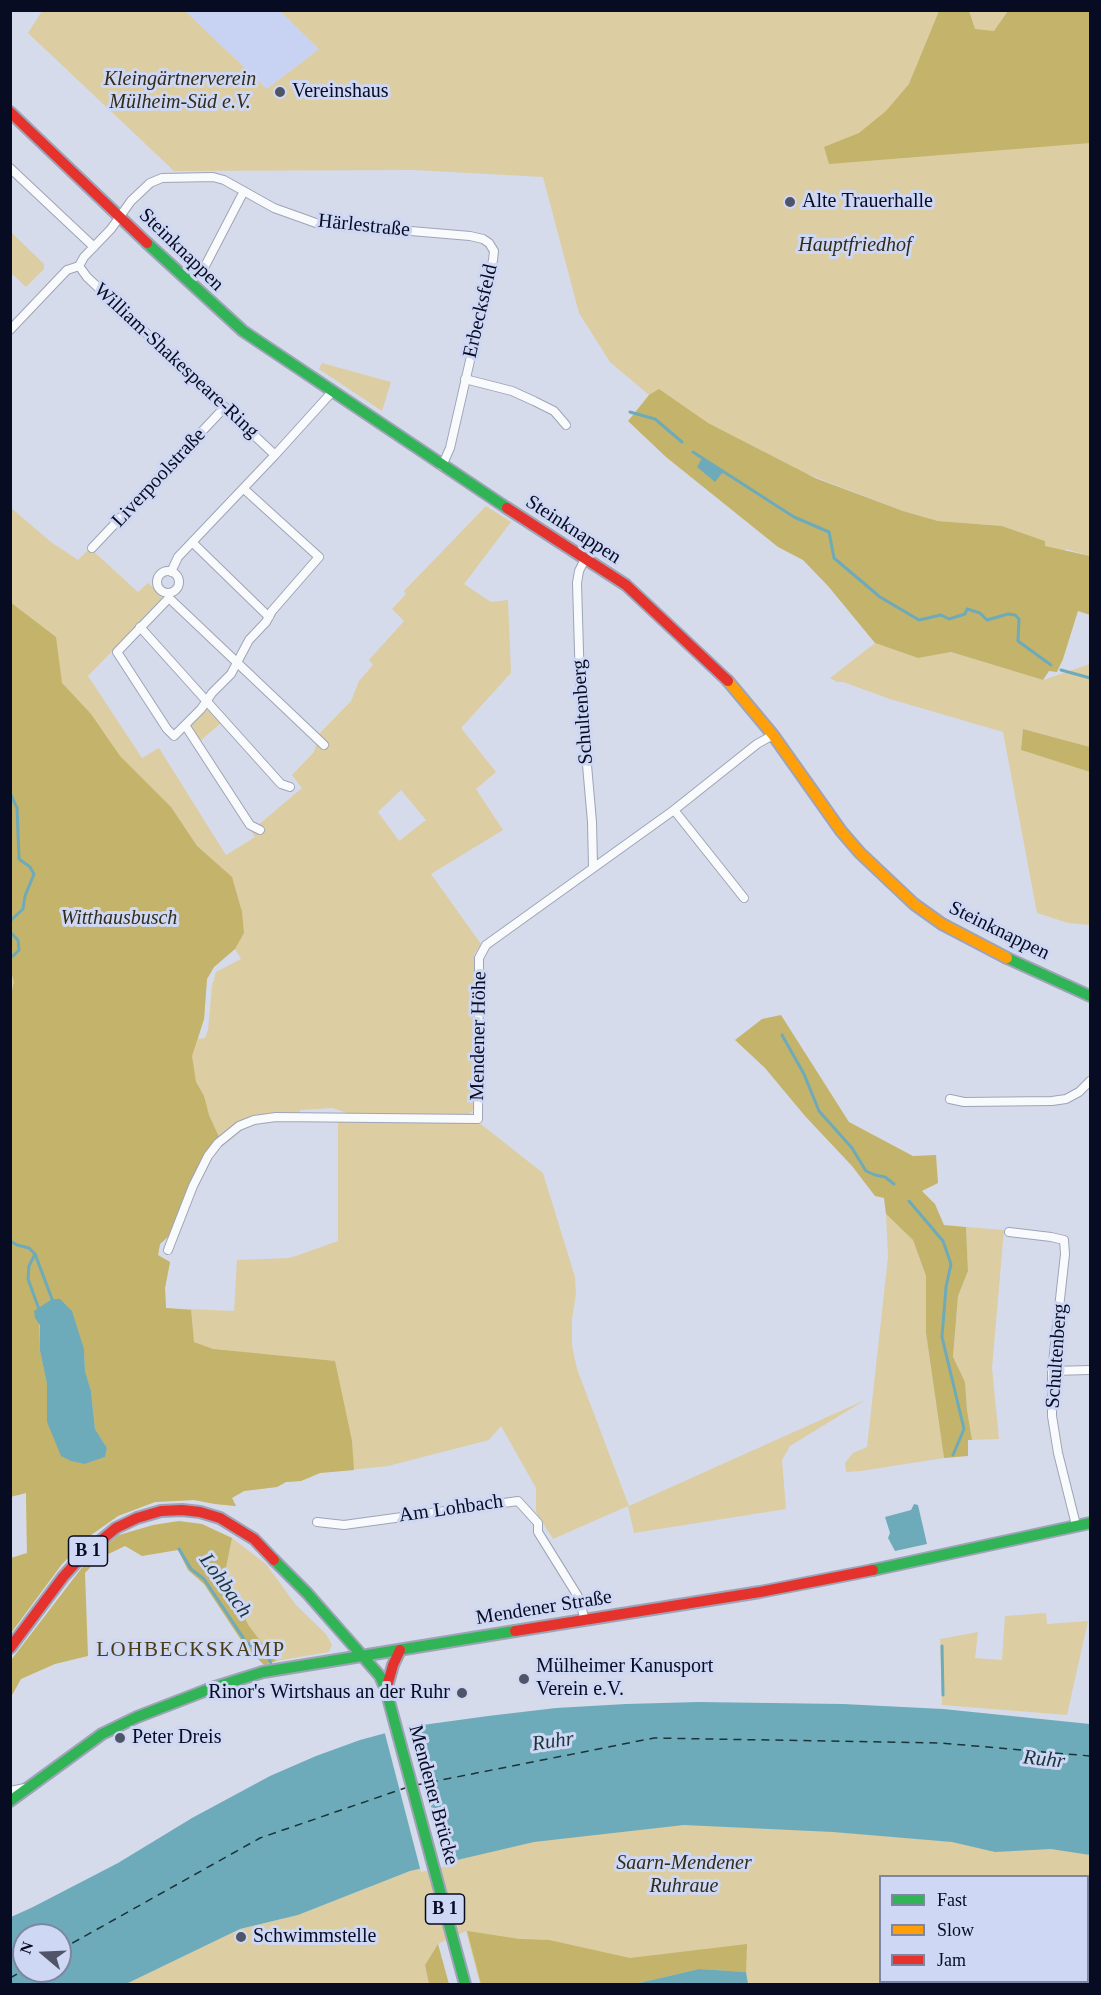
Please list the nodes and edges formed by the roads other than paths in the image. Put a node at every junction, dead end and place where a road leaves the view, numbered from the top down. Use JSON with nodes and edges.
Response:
{"nodes":[{"id":1,"x":10,"y":112,"type":"edge"},
{"id":2,"x":10,"y":168,"type":"edge"},
{"id":3,"x":244,"y":191,"type":"junction"},
{"id":4,"x":120,"y":216,"type":"junction"},
{"id":5,"x":489,"y":243,"type":"joint"},
{"id":6,"x":94,"y":247,"type":"junction"},
{"id":7,"x":79,"y":266,"type":"junction"},
{"id":8,"x":204,"y":268,"type":"dead end"},
{"id":9,"x":10,"y":330,"type":"edge"},
{"id":10,"x":465,"y":379,"type":"junction"},
{"id":11,"x":332,"y":392,"type":"junction"},
{"id":12,"x":225,"y":407,"type":"junction"},
{"id":13,"x":566,"y":425,"type":"dead end"},
{"id":14,"x":275,"y":455,"type":"junction"},
{"id":15,"x":442,"y":466,"type":"junction"},
{"id":16,"x":244,"y":489,"type":"junction"},
{"id":17,"x":192,"y":542,"type":"junction"},
{"id":18,"x":92,"y":548,"type":"dead end"},
{"id":19,"x":585,"y":559,"type":"junction"},
{"id":20,"x":171,"y":572,"type":"junction"},
{"id":21,"x":169,"y":595,"type":"junction"},
{"id":22,"x":269,"y":617,"type":"junction"},
{"id":23,"x":141,"y":627,"type":"junction"},
{"id":24,"x":237,"y":662,"type":"junction"},
{"id":25,"x":207,"y":702,"type":"junction"},
{"id":26,"x":185,"y":725,"type":"junction"},
{"id":27,"x":773,"y":735,"type":"junction"},
{"id":28,"x":324,"y":745,"type":"dead end"},
{"id":29,"x":290,"y":787,"type":"dead end"},
{"id":30,"x":674,"y":810,"type":"junction"},
{"id":31,"x":260,"y":830,"type":"dead end"},
{"id":32,"x":594,"y":866,"type":"junction"},
{"id":33,"x":744,"y":898,"type":"dead end"},
{"id":34,"x":1090,"y":996,"type":"edge"},
{"id":35,"x":1090,"y":1081,"type":"edge"},
{"id":36,"x":950,"y":1099,"type":"dead end"},
{"id":37,"x":1009,"y":1232,"type":"dead end"},
{"id":38,"x":168,"y":1250,"type":"dead end"},
{"id":39,"x":1090,"y":1370,"type":"edge"},
{"id":40,"x":1052,"y":1371,"type":"junction"},
{"id":41,"x":317,"y":1522,"type":"dead end"},
{"id":42,"x":1090,"y":1523,"type":"edge"},
{"id":43,"x":1076,"y":1525,"type":"junction"},
{"id":44,"x":585,"y":1621,"type":"junction"},
{"id":45,"x":10,"y":1648,"type":"edge"},
{"id":46,"x":400,"y":1650,"type":"junction"},
{"id":47,"x":363,"y":1656,"type":"junction"},
{"id":48,"x":387,"y":1693,"type":"junction"},
{"id":49,"x":27,"y":1788,"type":"junction"},
{"id":50,"x":10,"y":1791,"type":"edge"},
{"id":51,"x":10,"y":1801,"type":"edge"},
{"id":52,"x":465,"y":1984,"type":"edge"}],
"edges":[{"from":1,"to":4,"type":"street","name":"Steinknappen"},
{"from":2,"to":6,"type":"street"},
{"from":3,"to":4,"type":"street","name":"Härlestraße"},
{"from":3,"to":5,"type":"street","name":"Härlestraße"},
{"from":3,"to":8,"type":"street"},
{"from":4,"to":6,"type":"street","name":"William-Shakespeare-Ring"},
{"from":4,"to":11,"type":"street","name":"Steinknappen"},
{"from":5,"to":10,"type":"street","name":"Erbecksfeld"},
{"from":6,"to":7,"type":"street","name":"William-Shakespeare-Ring"},
{"from":7,"to":9,"type":"street","name":"William-Shakespeare-Ring"},
{"from":7,"to":12,"type":"street","name":"William-Shakespeare-Ring"},
{"from":10,"to":13,"type":"street","name":"Erbecksfeld"},
{"from":10,"to":15,"type":"street","name":"Erbecksfeld"},
{"from":11,"to":14,"type":"street","name":"William-Shakespeare-Ring"},
{"from":11,"to":15,"type":"street","name":"Steinknappen"},
{"from":12,"to":14,"type":"street","name":"William-Shakespeare-Ring"},
{"from":12,"to":18,"type":"street","name":"Liverpoolstraße"},
{"from":14,"to":16,"type":"street","name":"William-Shakespeare-Ring"},
{"from":15,"to":19,"type":"street","name":"Steinknappen"},
{"from":16,"to":17,"type":"street","name":"William-Shakespeare-Ring"},
{"from":16,"to":22,"type":"street"},
{"from":17,"to":20,"type":"street","name":"William-Shakespeare-Ring"},
{"from":17,"to":22,"type":"street"},
{"from":19,"to":27,"type":"street","name":"Steinknappen"},
{"from":19,"to":32,"type":"street","name":"Schultenberg"},
{"from":20,"to":21,"type":"street"},
{"from":20,"to":21,"type":"street"},
{"from":21,"to":23,"type":"street"},
{"from":21,"to":24,"type":"street"},
{"from":22,"to":24,"type":"street"},
{"from":23,"to":25,"type":"street"},
{"from":23,"to":26,"type":"street"},
{"from":24,"to":25,"type":"street"},
{"from":24,"to":28,"type":"street"},
{"from":25,"to":26,"type":"street"},
{"from":25,"to":29,"type":"street"},
{"from":26,"to":31,"type":"street"},
{"from":27,"to":30,"type":"street","name":"Mendener Höhe"},
{"from":27,"to":34,"type":"street","name":"Steinknappen"},
{"from":30,"to":32,"type":"street","name":"Mendener Höhe"},
{"from":30,"to":33,"type":"street"},
{"from":32,"to":38,"type":"street","name":"Mendener Höhe"},
{"from":35,"to":36,"type":"street"},
{"from":37,"to":40,"type":"street","name":"Schultenberg"},
{"from":39,"to":40,"type":"street"},
{"from":40,"to":43,"type":"street","name":"Schultenberg"},
{"from":41,"to":44,"type":"street","name":"Am Lohbach"},
{"from":42,"to":43,"type":"street","name":"Mendener Straße"},
{"from":43,"to":44,"type":"street","name":"Mendener Straße"},
{"from":44,"to":46,"type":"street","name":"Mendener Straße"},
{"from":45,"to":47,"type":"street","number":"B 1"},
{"from":46,"to":47,"type":"street","name":"Mendener Straße"},
{"from":46,"to":48,"type":"street"},
{"from":47,"to":48,"type":"street","name":"Mendener Brücke","number":"B 1"},
{"from":47,"to":49,"type":"street","name":"Mendener Straße"},
{"from":48,"to":52,"type":"street","name":"Mendener Brücke","number":"B 1"},
{"from":49,"to":50,"type":"street","name":"Mendener Straße"},
{"from":49,"to":51,"type":"street","name":"Mendener Straße"}]}
